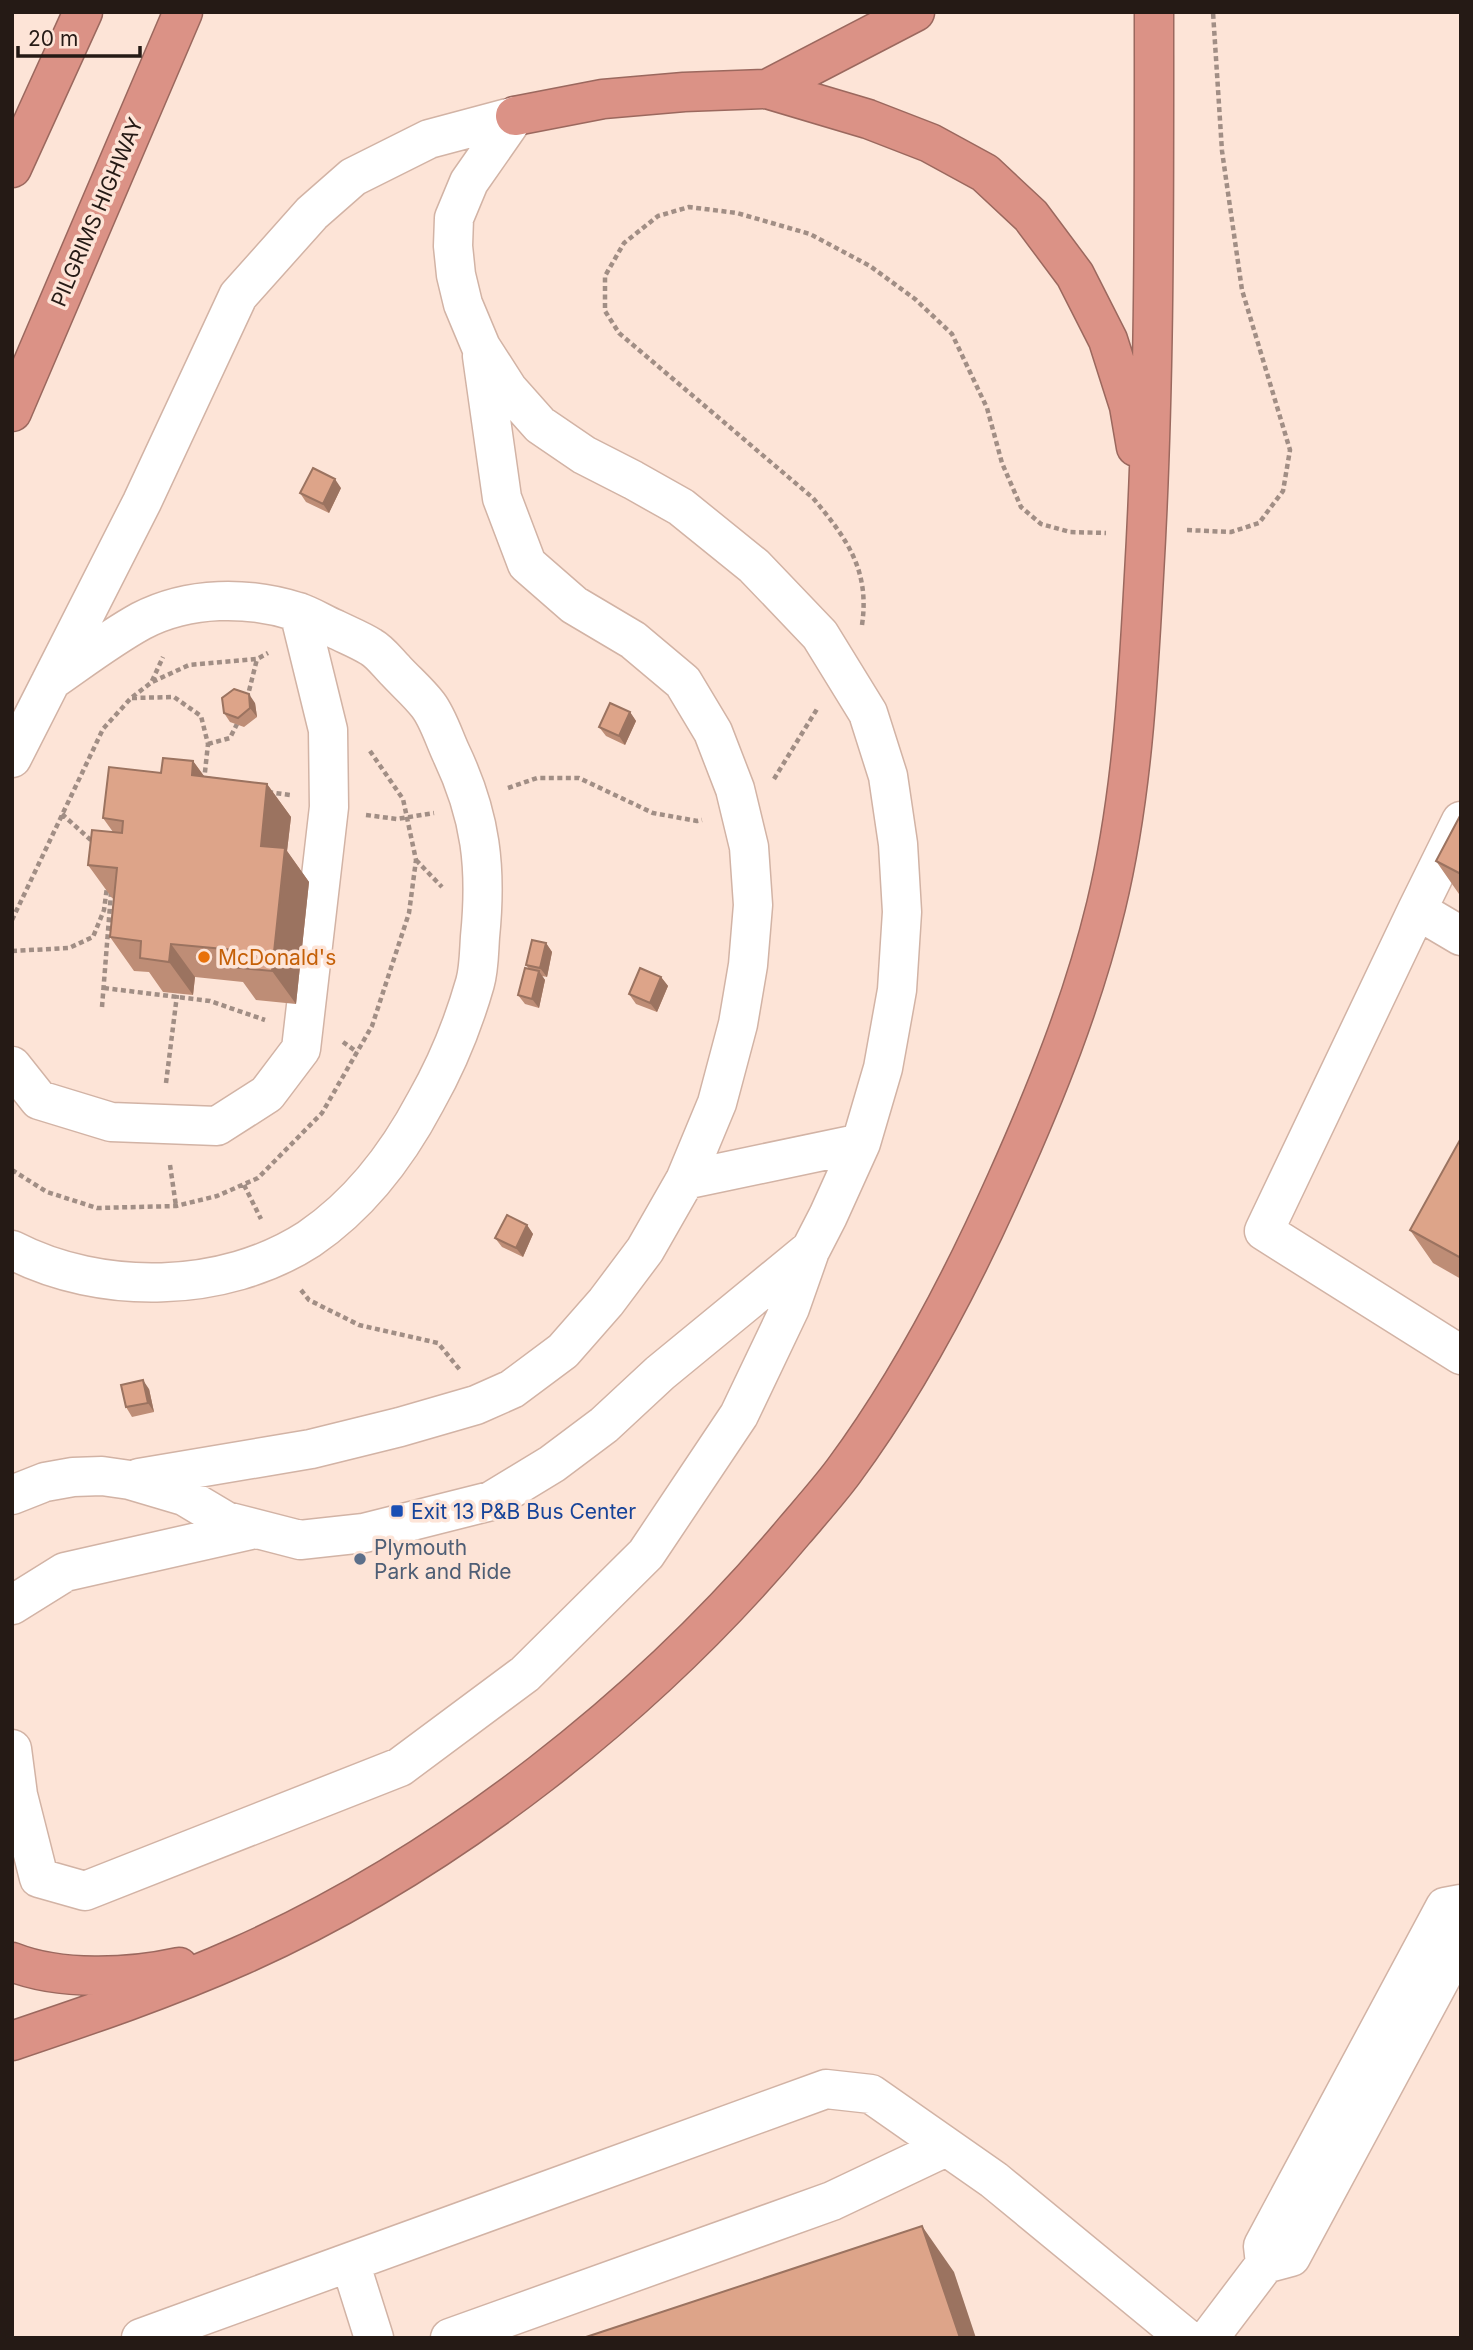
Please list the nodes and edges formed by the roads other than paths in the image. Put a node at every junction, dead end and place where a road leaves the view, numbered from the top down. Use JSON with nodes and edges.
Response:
{"nodes":[{"id":1,"x":83,"y":12,"type":"edge"},
{"id":2,"x":183,"y":12,"type":"edge"},
{"id":3,"x":915,"y":12,"type":"edge"},
{"id":4,"x":1154,"y":12,"type":"edge"},
{"id":5,"x":767,"y":89,"type":"junction"},
{"id":6,"x":515,"y":116,"type":"junction"},
{"id":7,"x":12,"y":168,"type":"edge"},
{"id":8,"x":481,"y":347,"type":"junction"},
{"id":9,"x":12,"y":412,"type":"edge"},
{"id":10,"x":1165,"y":524,"type":"junction"},
{"id":11,"x":299,"y":612,"type":"junction"},
{"id":12,"x":51,"y":681,"type":"junction"},
{"id":13,"x":12,"y":758,"type":"edge"},
{"id":14,"x":1461,"y":821,"type":"edge"},
{"id":15,"x":1417,"y":910,"type":"junction"},
{"id":16,"x":1461,"y":936,"type":"edge"},
{"id":17,"x":12,"y":1066,"type":"edge"},
{"id":18,"x":861,"y":1143,"type":"junction"},
{"id":19,"x":685,"y":1180,"type":"junction"},
{"id":20,"x":811,"y":1249,"type":"junction"},
{"id":21,"x":12,"y":1250,"type":"edge"},
{"id":22,"x":1461,"y":1355,"type":"edge"},
{"id":23,"x":130,"y":1480,"type":"junction"},
{"id":24,"x":12,"y":1495,"type":"edge"},
{"id":25,"x":255,"y":1529,"type":"junction"},
{"id":26,"x":12,"y":1605,"type":"edge"},
{"id":27,"x":12,"y":1749,"type":"edge"},
{"id":28,"x":1461,"y":1904,"type":"edge"},
{"id":29,"x":1461,"y":1941,"type":"edge"},
{"id":30,"x":246,"y":1953,"type":"junction"},
{"id":31,"x":12,"y":1962,"type":"edge"},
{"id":32,"x":12,"y":2041,"type":"edge"},
{"id":33,"x":946,"y":2147,"type":"junction"},
{"id":34,"x":350,"y":2262,"type":"junction"},
{"id":35,"x":1265,"y":2264,"type":"junction"},
{"id":36,"x":141,"y":2338,"type":"edge"},
{"id":37,"x":374,"y":2338,"type":"edge"},
{"id":38,"x":450,"y":2338,"type":"edge"},
{"id":39,"x":1186,"y":2338,"type":"edge"},
{"id":40,"x":1209,"y":2338,"type":"edge"}],
"edges":[{"from":1,"to":7,"type":"highway"},
{"from":2,"to":9,"type":"highway","name":"PILGRIMS HIGHWAY"},
{"from":3,"to":5,"type":"highway"},
{"from":4,"to":10,"type":"highway"},
{"from":5,"to":6,"type":"highway"},
{"from":5,"to":10,"type":"highway"},
{"from":6,"to":8,"type":"lane"},
{"from":6,"to":12,"type":"lane"},
{"from":8,"to":18,"type":"lane"},
{"from":8,"to":19,"type":"lane"},
{"from":10,"to":30,"type":"highway"},
{"from":11,"to":12,"type":"lane"},
{"from":11,"to":17,"type":"lane"},
{"from":11,"to":21,"type":"lane"},
{"from":12,"to":13,"type":"lane"},
{"from":14,"to":15,"type":"lane"},
{"from":15,"to":16,"type":"lane"},
{"from":15,"to":22,"type":"lane"},
{"from":18,"to":19,"type":"lane"},
{"from":18,"to":20,"type":"lane"},
{"from":19,"to":23,"type":"lane"},
{"from":20,"to":25,"type":"lane"},
{"from":20,"to":27,"type":"lane"},
{"from":23,"to":24,"type":"lane"},
{"from":23,"to":25,"type":"lane"},
{"from":25,"to":26,"type":"lane"},
{"from":28,"to":35,"type":"lane"},
{"from":29,"to":35,"type":"lane"},
{"from":30,"to":31,"type":"highway"},
{"from":30,"to":32,"type":"highway"},
{"from":33,"to":34,"type":"lane"},
{"from":33,"to":38,"type":"lane"},
{"from":33,"to":39,"type":"lane"},
{"from":34,"to":36,"type":"lane"},
{"from":34,"to":37,"type":"lane"},
{"from":35,"to":40,"type":"lane"}]}
